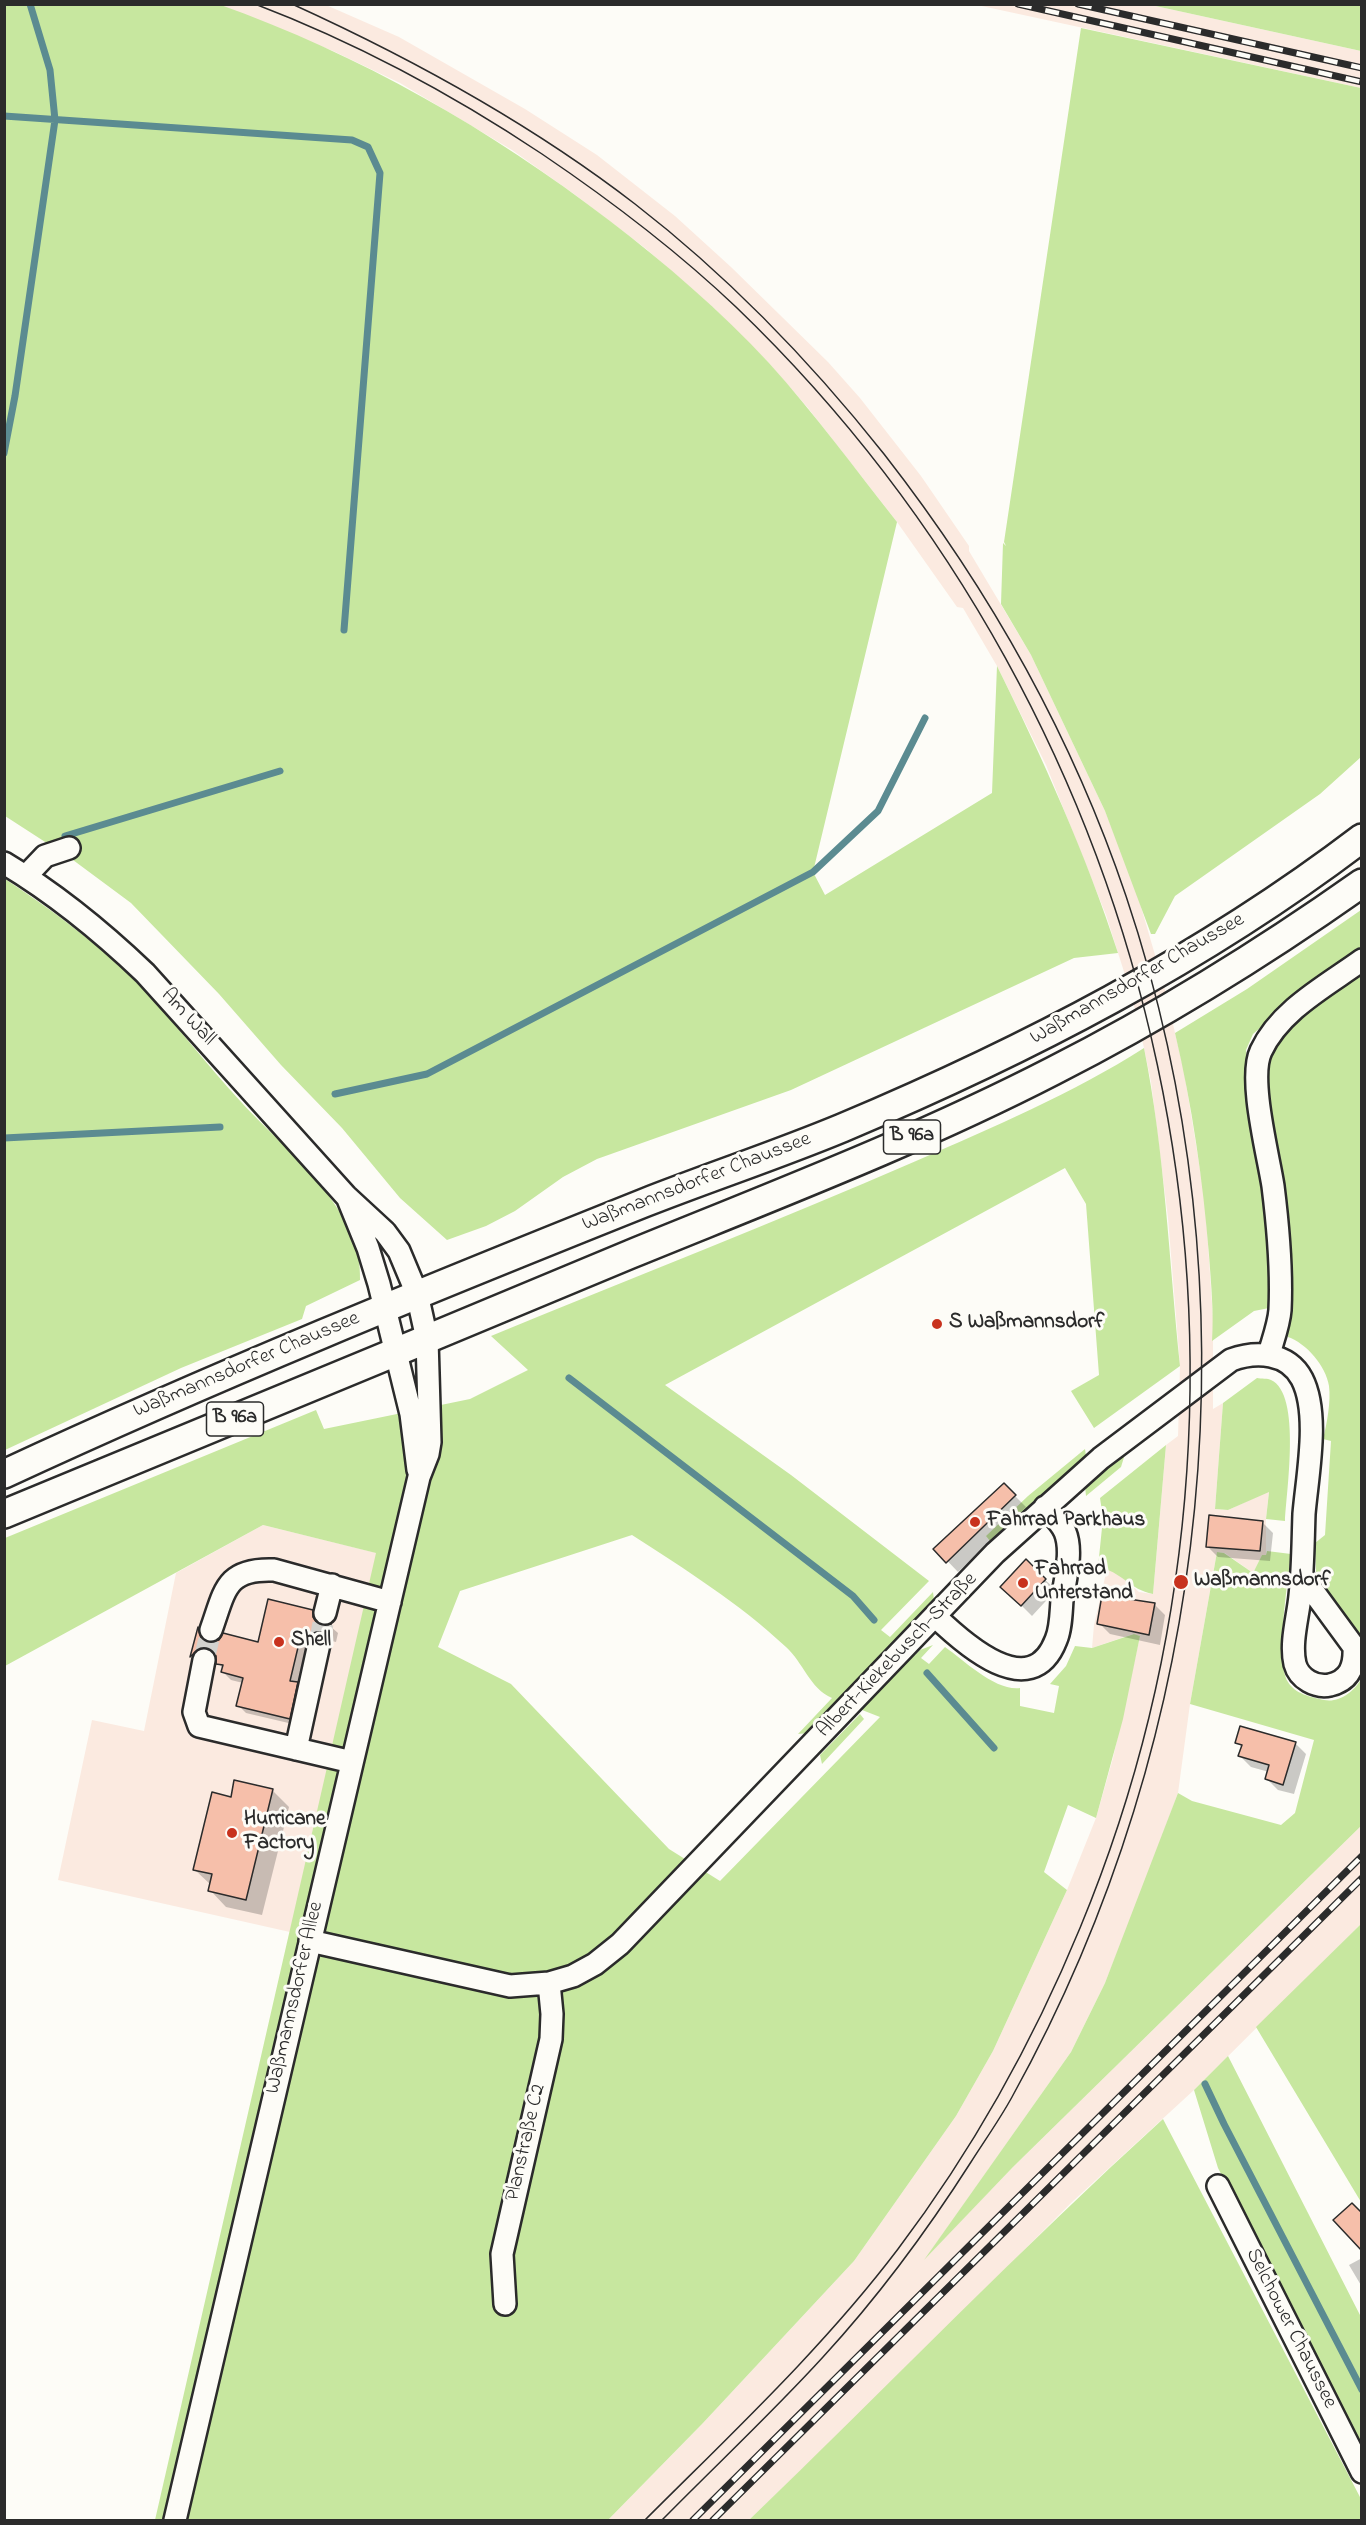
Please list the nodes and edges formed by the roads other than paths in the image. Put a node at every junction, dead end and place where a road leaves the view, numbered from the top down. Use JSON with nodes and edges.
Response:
{"nodes":[{"id":1,"x":1362,"y":838,"type":"edge"},
{"id":2,"x":69,"y":848,"type":"dead end"},
{"id":3,"x":4,"y":863,"type":"edge"},
{"id":4,"x":26,"y":876,"type":"junction"},
{"id":5,"x":1362,"y":883,"type":"edge"},
{"id":6,"x":1362,"y":960,"type":"edge"},
{"id":7,"x":346,"y":1196,"type":"junction"},
{"id":8,"x":417,"y":1294,"type":"junction"},
{"id":9,"x":384,"y":1308,"type":"junction"},
{"id":10,"x":427,"y":1339,"type":"junction"},
{"id":11,"x":395,"y":1353,"type":"junction"},
{"id":12,"x":1269,"y":1354,"type":"junction"},
{"id":13,"x":4,"y":1474,"type":"edge"},
{"id":14,"x":419,"y":1477,"type":"junction"},
{"id":15,"x":1045,"y":1507,"type":"junction"},
{"id":16,"x":4,"y":1514,"type":"edge"},
{"id":17,"x":1302,"y":1576,"type":"junction"},
{"id":18,"x":332,"y":1585,"type":"junction"},
{"id":19,"x":390,"y":1602,"type":"junction"},
{"id":20,"x":326,"y":1613,"type":"tunnel mouth"},
{"id":21,"x":935,"y":1616,"type":"junction"},
{"id":22,"x":211,"y":1630,"type":"tunnel mouth"},
{"id":23,"x":319,"y":1644,"type":"tunnel mouth"},
{"id":24,"x":204,"y":1660,"type":"tunnel mouth"},
{"id":25,"x":296,"y":1749,"type":"junction"},
{"id":26,"x":352,"y":1762,"type":"junction"},
{"id":27,"x":310,"y":1941,"type":"junction"},
{"id":28,"x":549,"y":1983,"type":"junction"},
{"id":29,"x":1218,"y":2186,"type":"dead end"},
{"id":30,"x":505,"y":2304,"type":"dead end"},
{"id":31,"x":1362,"y":2472,"type":"edge"},
{"id":32,"x":175,"y":2520,"type":"edge"}],
"edges":[{"from":1,"to":8,"type":"main road","name":"Waßmannsdorfer Chaussee","number":"B 96a"},
{"from":2,"to":4,"type":"street"},
{"from":3,"to":4,"type":"street","name":"Am Wall"},
{"from":4,"to":7,"type":"street","name":"Am Wall"},
{"from":5,"to":10,"type":"main road","name":"Waßmannsdorfer Chaussee","number":"B 96a"},
{"from":6,"to":12,"type":"street"},
{"from":7,"to":8,"type":"street","name":"Am Wall"},
{"from":7,"to":9,"type":"street","name":"Am Wall"},
{"from":8,"to":9,"type":"main road","name":"Waßmannsdorfer Chaussee","number":"B 96a"},
{"from":8,"to":10,"type":"street","name":"Am Wall"},
{"from":9,"to":11,"type":"street","name":"Waßmannsdorfer Allee"},
{"from":9,"to":13,"type":"main road","name":"Waßmannsdorfer Chaussee","number":"B 96a"},
{"from":10,"to":11,"type":"main road","name":"Waßmannsdorfer Chaussee","number":"B 96a"},
{"from":10,"to":14,"type":"street","name":"Waßmannsdorfer Allee"},
{"from":11,"to":14,"type":"street","name":"Waßmannsdorfer Allee"},
{"from":11,"to":16,"type":"main road","name":"Waßmannsdorfer Chaussee","number":"B 96a"},
{"from":12,"to":15,"type":"street","name":"Albert-Kiekebusch-Straße"},
{"from":12,"to":17,"type":"street"},
{"from":14,"to":19,"type":"street","name":"Waßmannsdorfer Allee"},
{"from":15,"to":21,"type":"street","name":"Albert-Kiekebusch-Straße"},
{"from":15,"to":21,"type":"street"},
{"from":17,"to":17,"type":"street"},
{"from":18,"to":19,"type":"street"},
{"from":18,"to":20,"type":"street"},
{"from":18,"to":22,"type":"street"},
{"from":19,"to":26,"type":"street","name":"Waßmannsdorfer Allee"},
{"from":21,"to":28,"type":"street","name":"Albert-Kiekebusch-Straße"},
{"from":23,"to":25,"type":"street"},
{"from":24,"to":25,"type":"street"},
{"from":25,"to":26,"type":"street"},
{"from":26,"to":27,"type":"street","name":"Waßmannsdorfer Allee"},
{"from":27,"to":28,"type":"street","name":"Albert-Kiekebusch-Straße"},
{"from":27,"to":32,"type":"street","name":"Waßmannsdorfer Allee"},
{"from":28,"to":30,"type":"street","name":"Planstraße C2"},
{"from":29,"to":31,"type":"street","name":"Selchower Chaussee"}]}
